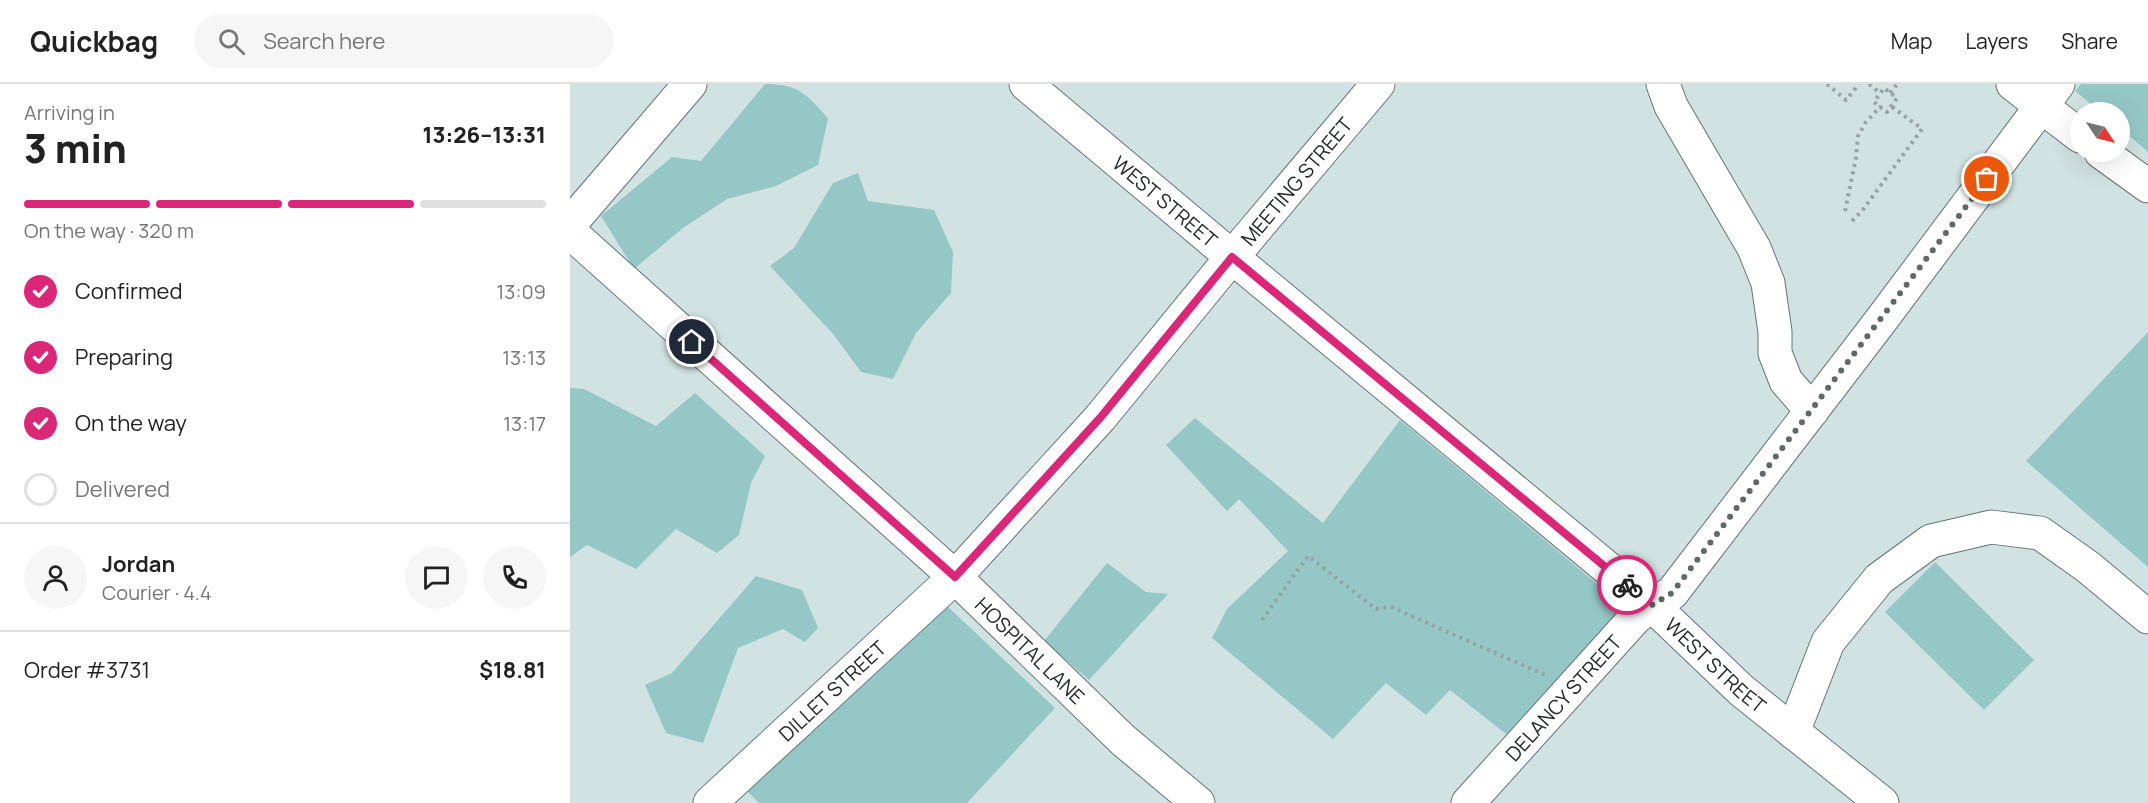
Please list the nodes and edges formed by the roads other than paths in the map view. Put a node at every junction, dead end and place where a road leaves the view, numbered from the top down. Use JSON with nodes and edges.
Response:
{"nodes":[{"id":1,"x":690,"y":84,"type":"edge"},
{"id":2,"x":1026,"y":84,"type":"edge"},
{"id":3,"x":1378,"y":84,"type":"edge"},
{"id":4,"x":1663,"y":84,"type":"edge"},
{"id":5,"x":2013,"y":84,"type":"edge"},
{"id":6,"x":2049,"y":95,"type":"edge"},
{"id":7,"x":2070,"y":123,"type":"edge"},
{"id":8,"x":2115,"y":162,"type":"edge"},
{"id":9,"x":2148,"y":186,"type":"edge"},
{"id":10,"x":570,"y":224,"type":"edge"},
{"id":11,"x":570,"y":232,"type":"edge"},
{"id":12,"x":1232,"y":257,"type":"junction"},
{"id":13,"x":1812,"y":411,"type":"junction"},
{"id":14,"x":955,"y":577,"type":"junction"},
{"id":15,"x":1652,"y":605,"type":"junction"},
{"id":16,"x":2148,"y":617,"type":"edge"},
{"id":17,"x":1793,"y":732,"type":"junction"},
{"id":18,"x":710,"y":803,"type":"edge"},
{"id":19,"x":1198,"y":803,"type":"edge"},
{"id":20,"x":1468,"y":803,"type":"edge"},
{"id":21,"x":1882,"y":803,"type":"edge"}],
"edges":[{"from":1,"to":10,"type":"street"},
{"from":2,"to":12,"type":"street","name":"WEST STREET"},
{"from":3,"to":12,"type":"street","name":"MEETING STREET"},
{"from":4,"to":13,"type":"street"},
{"from":5,"to":6,"type":"street"},
{"from":6,"to":7,"type":"street"},
{"from":6,"to":13,"type":"street","name":"DELANCY STREET"},
{"from":8,"to":9,"type":"street"},
{"from":11,"to":14,"type":"street","name":"HOSPITAL LANE"},
{"from":12,"to":14,"type":"street","name":"MEETING STREET"},
{"from":12,"to":15,"type":"street","name":"WEST STREET"},
{"from":13,"to":15,"type":"street","name":"DELANCY STREET"},
{"from":14,"to":18,"type":"street","name":"DILLET STREET"},
{"from":14,"to":19,"type":"street","name":"HOSPITAL LANE"},
{"from":15,"to":17,"type":"street","name":"WEST STREET"},
{"from":15,"to":20,"type":"street","name":"DELANCY STREET"},
{"from":16,"to":17,"type":"street"},
{"from":17,"to":21,"type":"street","name":"WEST STREET"}]}
